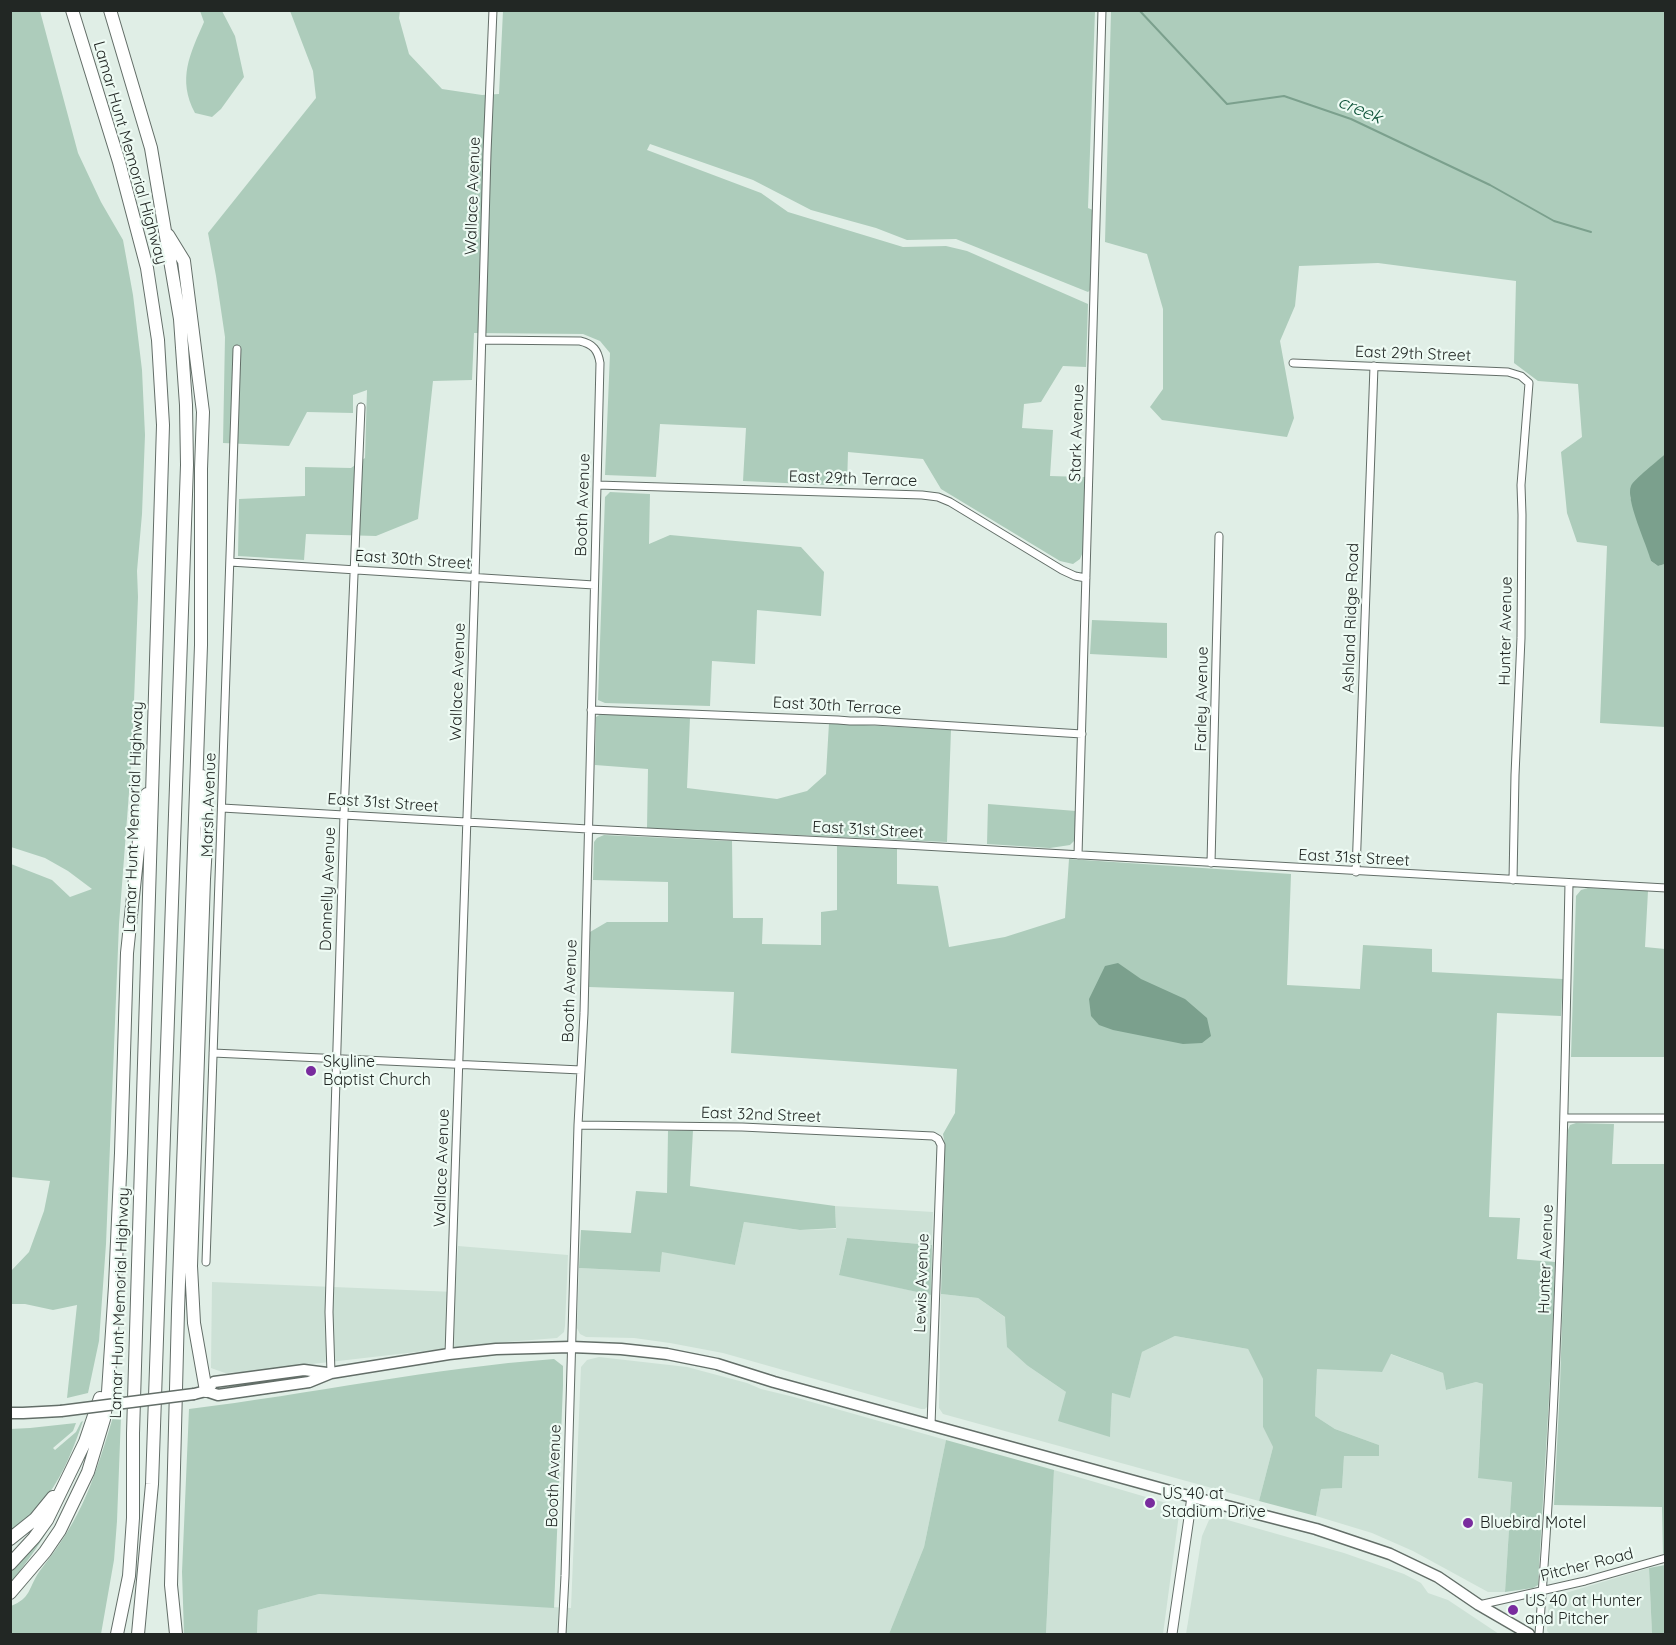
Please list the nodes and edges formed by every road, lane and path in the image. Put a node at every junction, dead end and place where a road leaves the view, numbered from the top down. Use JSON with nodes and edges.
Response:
{"nodes":[{"id":1,"x":72,"y":10,"type":"edge"},
{"id":2,"x":110,"y":10,"type":"edge"},
{"id":3,"x":493,"y":10,"type":"edge"},
{"id":4,"x":1102,"y":10,"type":"edge"},
{"id":5,"x":165,"y":231,"type":"junction"},
{"id":6,"x":482,"y":340,"type":"junction"},
{"id":7,"x":237,"y":349,"type":"dead end"},
{"id":8,"x":1293,"y":363,"type":"dead end"},
{"id":9,"x":1374,"y":366,"type":"junction"},
{"id":10,"x":1529,"y":383,"type":"joint"},
{"id":11,"x":361,"y":406,"type":"dead end"},
{"id":12,"x":597,"y":485,"type":"junction"},
{"id":13,"x":1219,"y":536,"type":"dead end"},
{"id":14,"x":230,"y":562,"type":"junction"},
{"id":15,"x":354,"y":569,"type":"junction"},
{"id":16,"x":475,"y":578,"type":"junction"},
{"id":17,"x":1086,"y":578,"type":"junction"},
{"id":18,"x":594,"y":585,"type":"junction"},
{"id":19,"x":591,"y":710,"type":"junction"},
{"id":20,"x":1082,"y":734,"type":"junction"},
{"id":21,"x":197,"y":755,"type":"junction"},
{"id":22,"x":152,"y":775,"type":"junction"},
{"id":23,"x":222,"y":808,"type":"junction"},
{"id":24,"x":344,"y":814,"type":"junction"},
{"id":25,"x":466,"y":822,"type":"junction"},
{"id":26,"x":588,"y":829,"type":"junction"},
{"id":27,"x":1078,"y":855,"type":"junction"},
{"id":28,"x":1211,"y":863,"type":"junction"},
{"id":29,"x":1356,"y":872,"type":"junction"},
{"id":30,"x":1513,"y":880,"type":"junction"},
{"id":31,"x":1569,"y":883,"type":"junction"},
{"id":32,"x":1665,"y":888,"type":"edge"},
{"id":33,"x":213,"y":1053,"type":"junction"},
{"id":34,"x":337,"y":1058,"type":"junction"},
{"id":35,"x":458,"y":1063,"type":"junction"},
{"id":36,"x":581,"y":1070,"type":"junction"},
{"id":37,"x":1564,"y":1118,"type":"junction"},
{"id":38,"x":1665,"y":1118,"type":"edge"},
{"id":39,"x":578,"y":1125,"type":"junction"},
{"id":40,"x":940,"y":1143,"type":"joint"},
{"id":41,"x":206,"y":1262,"type":"dead end"},
{"id":42,"x":113,"y":1329,"type":"junction"},
{"id":43,"x":571,"y":1347,"type":"junction"},
{"id":44,"x":449,"y":1354,"type":"junction"},
{"id":45,"x":330,"y":1373,"type":"junction"},
{"id":46,"x":200,"y":1392,"type":"junction"},
{"id":47,"x":10,"y":1413,"type":"edge"},
{"id":48,"x":931,"y":1425,"type":"junction"},
{"id":49,"x":66,"y":1483,"type":"junction"},
{"id":50,"x":1192,"y":1497,"type":"junction"},
{"id":51,"x":10,"y":1539,"type":"edge"},
{"id":52,"x":1665,"y":1558,"type":"edge"},
{"id":53,"x":10,"y":1564,"type":"edge"},
{"id":54,"x":1543,"y":1590,"type":"junction"},
{"id":55,"x":10,"y":1593,"type":"edge"},
{"id":56,"x":1479,"y":1605,"type":"junction"},
{"id":57,"x":117,"y":1635,"type":"edge"},
{"id":58,"x":138,"y":1635,"type":"edge"},
{"id":59,"x":176,"y":1635,"type":"edge"},
{"id":60,"x":562,"y":1635,"type":"edge"},
{"id":61,"x":1172,"y":1635,"type":"edge"},
{"id":62,"x":1529,"y":1635,"type":"edge"},
{"id":63,"x":1539,"y":1635,"type":"edge"}],
"edges":[{"from":1,"to":22,"type":"highway","name":"Lamar Hunt Memorial Highway"},
{"from":2,"to":5,"type":"highway","name":"Lamar Hunt Memorial Highway"},
{"from":3,"to":6,"type":"street","name":"Wallace Avenue"},
{"from":4,"to":17,"type":"street","name":"Stark Avenue"},
{"from":5,"to":21,"type":"highway"},
{"from":5,"to":58,"type":"highway","name":"Lamar Hunt Memorial Highway"},
{"from":6,"to":12,"type":"street","name":"Booth Avenue"},
{"from":6,"to":16,"type":"street","name":"Wallace Avenue"},
{"from":7,"to":14,"type":"street","name":"Marsh Avenue"},
{"from":8,"to":9,"type":"street","name":"East 29th Street"},
{"from":9,"to":10,"type":"street","name":"East 29th Street"},
{"from":9,"to":29,"type":"street","name":"Ashland Ridge Road"},
{"from":10,"to":30,"type":"street","name":"Hunter Avenue"},
{"from":11,"to":15,"type":"street","name":"Donnelly Avenue"},
{"from":12,"to":17,"type":"street","name":"East 29th Terrace"},
{"from":12,"to":18,"type":"street","name":"Booth Avenue"},
{"from":13,"to":28,"type":"street","name":"Farley Avenue"},
{"from":14,"to":15,"type":"street","name":"East 30th Street"},
{"from":14,"to":23,"type":"street","name":"Marsh Avenue"},
{"from":15,"to":16,"type":"street","name":"East 30th Street"},
{"from":15,"to":24,"type":"street","name":"Donnelly Avenue"},
{"from":16,"to":18,"type":"street","name":"East 30th Street"},
{"from":16,"to":25,"type":"street","name":"Wallace Avenue"},
{"from":17,"to":20,"type":"street","name":"Stark Avenue"},
{"from":18,"to":19,"type":"street","name":"Booth Avenue"},
{"from":19,"to":20,"type":"street","name":"East 30th Terrace"},
{"from":19,"to":26,"type":"street","name":"Booth Avenue"},
{"from":20,"to":27,"type":"street","name":"Stark Avenue"},
{"from":21,"to":46,"type":"highway"},
{"from":21,"to":59,"type":"highway"},
{"from":22,"to":42,"type":"highway"},
{"from":22,"to":57,"type":"highway","name":"Lamar Hunt Memorial Highway"},
{"from":23,"to":24,"type":"street","name":"East 31st Street"},
{"from":23,"to":33,"type":"street","name":"Marsh Avenue"},
{"from":24,"to":25,"type":"street","name":"East 31st Street"},
{"from":24,"to":34,"type":"street","name":"Donnelly Avenue"},
{"from":25,"to":26,"type":"street","name":"East 31st Street"},
{"from":25,"to":35,"type":"street","name":"Wallace Avenue"},
{"from":26,"to":27,"type":"street","name":"East 31st Street"},
{"from":26,"to":36,"type":"street","name":"Booth Avenue"},
{"from":27,"to":28,"type":"street","name":"East 31st Street"},
{"from":28,"to":29,"type":"street","name":"East 31st Street"},
{"from":29,"to":30,"type":"street","name":"East 31st Street"},
{"from":30,"to":31,"type":"street","name":"East 31st Street"},
{"from":31,"to":32,"type":"street","name":"East 31st Street"},
{"from":31,"to":37,"type":"street","name":"Hunter Avenue"},
{"from":33,"to":34,"type":"street"},
{"from":33,"to":41,"type":"street","name":"Marsh Avenue"},
{"from":34,"to":35,"type":"street"},
{"from":34,"to":45,"type":"street","name":"Donnelly Avenue"},
{"from":35,"to":36,"type":"street"},
{"from":35,"to":44,"type":"street","name":"Wallace Avenue"},
{"from":36,"to":39,"type":"street","name":"Booth Avenue"},
{"from":37,"to":38,"type":"street"},
{"from":37,"to":54,"type":"street","name":"Hunter Avenue"},
{"from":39,"to":40,"type":"street","name":"East 32nd Street"},
{"from":39,"to":43,"type":"street","name":"Booth Avenue"},
{"from":40,"to":48,"type":"street","name":"Lewis Avenue"},
{"from":42,"to":49,"type":"highway"},
{"from":42,"to":55,"type":"highway"},
{"from":43,"to":44,"type":"main road"},
{"from":43,"to":48,"type":"main road"},
{"from":43,"to":60,"type":"street","name":"Booth Avenue"},
{"from":44,"to":45,"type":"main road"},
{"from":45,"to":46,"type":"main road"},
{"from":46,"to":47,"type":"main road","bridge":true},
{"from":48,"to":50,"type":"main road"},
{"from":49,"to":51,"type":"highway"},
{"from":49,"to":53,"type":"highway"},
{"from":50,"to":56,"type":"main road"},
{"from":50,"to":61,"type":"main road"},
{"from":52,"to":54,"type":"street","name":"Pitcher Road"},
{"from":54,"to":56,"type":"street","name":"Pitcher Road"},
{"from":54,"to":63,"type":"street","name":"Hunter Avenue"},
{"from":56,"to":62,"type":"main road"}]}
